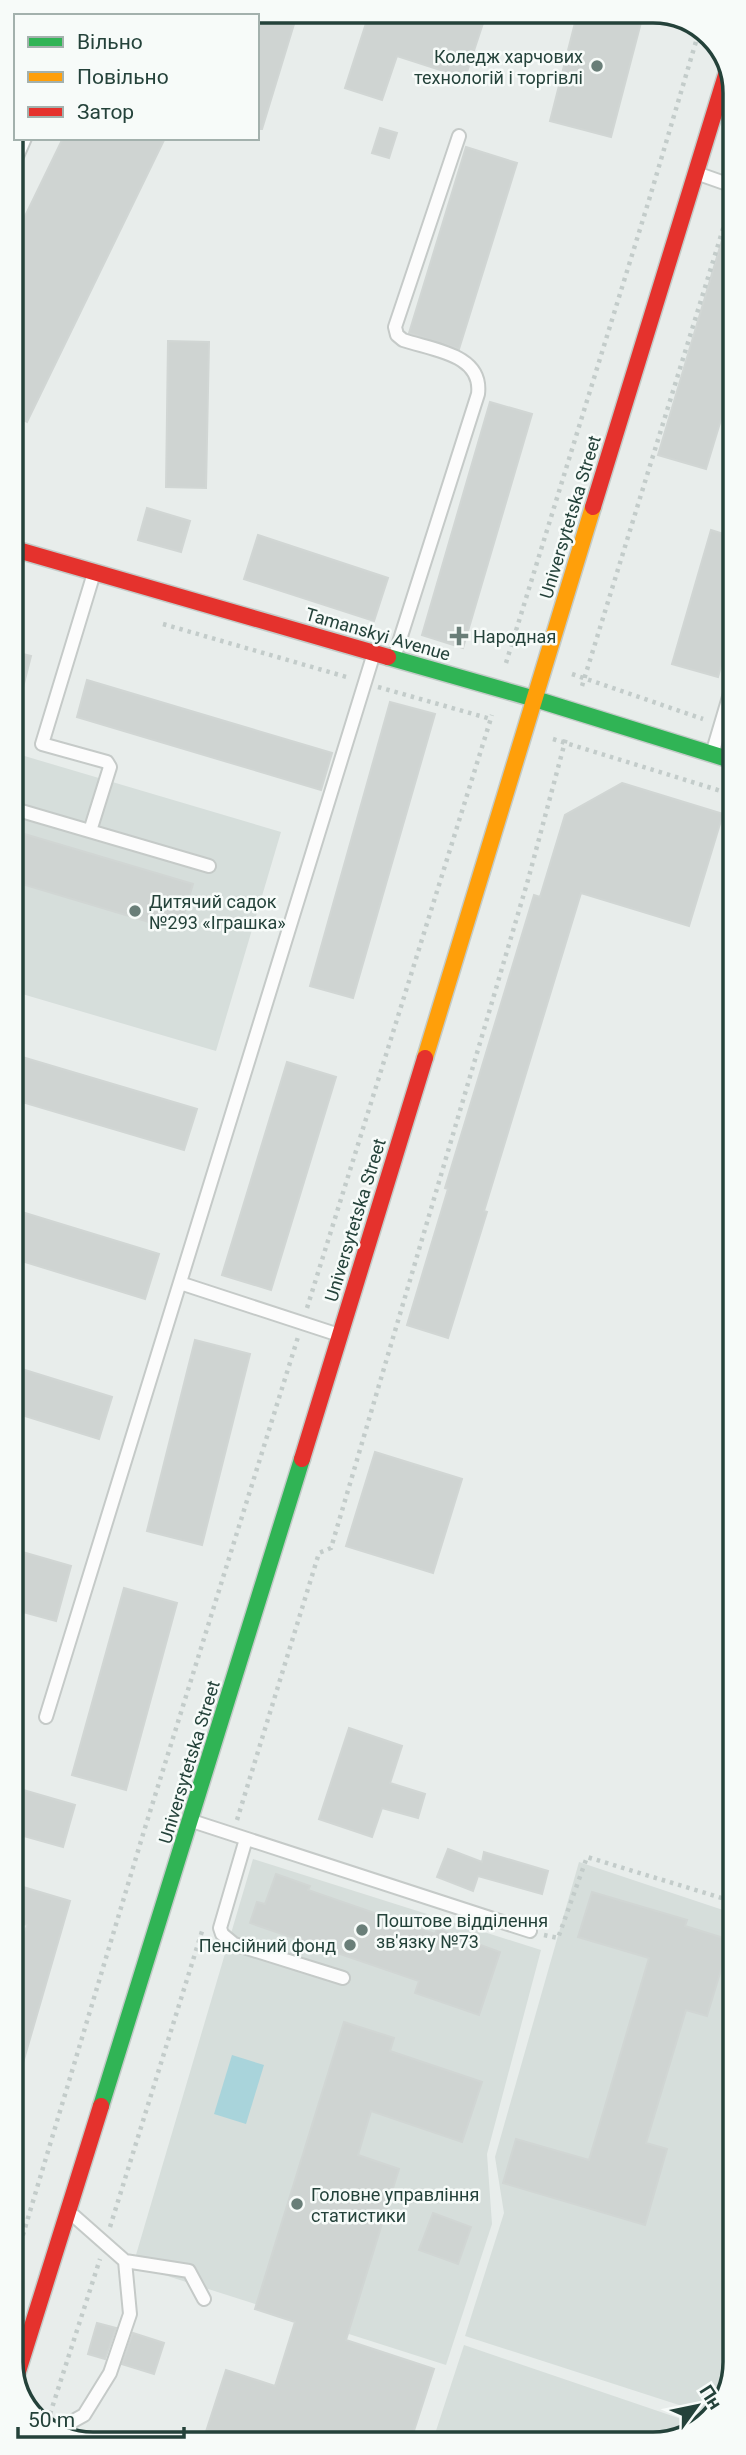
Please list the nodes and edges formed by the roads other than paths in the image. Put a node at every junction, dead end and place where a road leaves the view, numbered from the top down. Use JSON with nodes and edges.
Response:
{"nodes":[{"id":1,"x":723,"y":85,"type":"edge"},
{"id":2,"x":459,"y":136,"type":"dead end"},
{"id":3,"x":696,"y":173,"type":"junction"},
{"id":4,"x":723,"y":182,"type":"edge"},
{"id":5,"x":23,"y":551,"type":"edge"},
{"id":6,"x":94,"y":572,"type":"junction"},
{"id":7,"x":374,"y":653,"type":"junction"},
{"id":8,"x":393,"y":659,"type":"junction"},
{"id":9,"x":535,"y":699,"type":"junction"},
{"id":10,"x":723,"y":715,"type":"edge"},
{"id":11,"x":712,"y":754,"type":"junction"},
{"id":12,"x":723,"y":758,"type":"edge"},
{"id":13,"x":23,"y":811,"type":"edge"},
{"id":14,"x":90,"y":831,"type":"junction"},
{"id":15,"x":209,"y":866,"type":"dead end"},
{"id":16,"x":180,"y":1283,"type":"junction"},
{"id":17,"x":340,"y":1335,"type":"junction"},
{"id":18,"x":46,"y":1717,"type":"dead end"},
{"id":19,"x":191,"y":1821,"type":"junction"},
{"id":20,"x":246,"y":1839,"type":"junction"},
{"id":21,"x":530,"y":1931,"type":"road end"},
{"id":22,"x":343,"y":1978,"type":"dead end"},
{"id":23,"x":68,"y":2210,"type":"junction"},
{"id":24,"x":125,"y":2261,"type":"junction"},
{"id":25,"x":204,"y":2299,"type":"dead end"},
{"id":26,"x":23,"y":2337,"type":"edge"},
{"id":27,"x":64,"y":2426,"type":"edge"}],
"edges":[{"from":1,"to":3,"type":"main road","name":"Universytetska Street"},
{"from":2,"to":8,"type":"lane"},
{"from":3,"to":4,"type":"lane"},
{"from":3,"to":9,"type":"main road","name":"Universytetska Street"},
{"from":5,"to":6,"type":"main road","name":"Tamanskyi Avenue"},
{"from":6,"to":7,"type":"main road","name":"Tamanskyi Avenue"},
{"from":6,"to":14,"type":"lane"},
{"from":7,"to":8,"type":"main road","name":"Tamanskyi Avenue"},
{"from":7,"to":16,"type":"lane"},
{"from":8,"to":9,"type":"main road","name":"Tamanskyi Avenue"},
{"from":9,"to":11,"type":"main road","name":"Tamanskyi Avenue"},
{"from":9,"to":17,"type":"main road","name":"Universytetska Street"},
{"from":10,"to":11,"type":"lane"},
{"from":11,"to":12,"type":"main road","name":"Tamanskyi Avenue"},
{"from":13,"to":14,"type":"lane"},
{"from":14,"to":15,"type":"lane"},
{"from":16,"to":17,"type":"lane"},
{"from":16,"to":18,"type":"lane"},
{"from":17,"to":19,"type":"main road","name":"Universytetska Street"},
{"from":19,"to":20,"type":"lane"},
{"from":19,"to":23,"type":"main road","name":"Universytetska Street"},
{"from":20,"to":21,"type":"lane"},
{"from":20,"to":22,"type":"lane"},
{"from":23,"to":24,"type":"lane"},
{"from":23,"to":26,"type":"main road","name":"Universytetska Street"},
{"from":24,"to":25,"type":"lane"},
{"from":24,"to":27,"type":"lane"}]}
